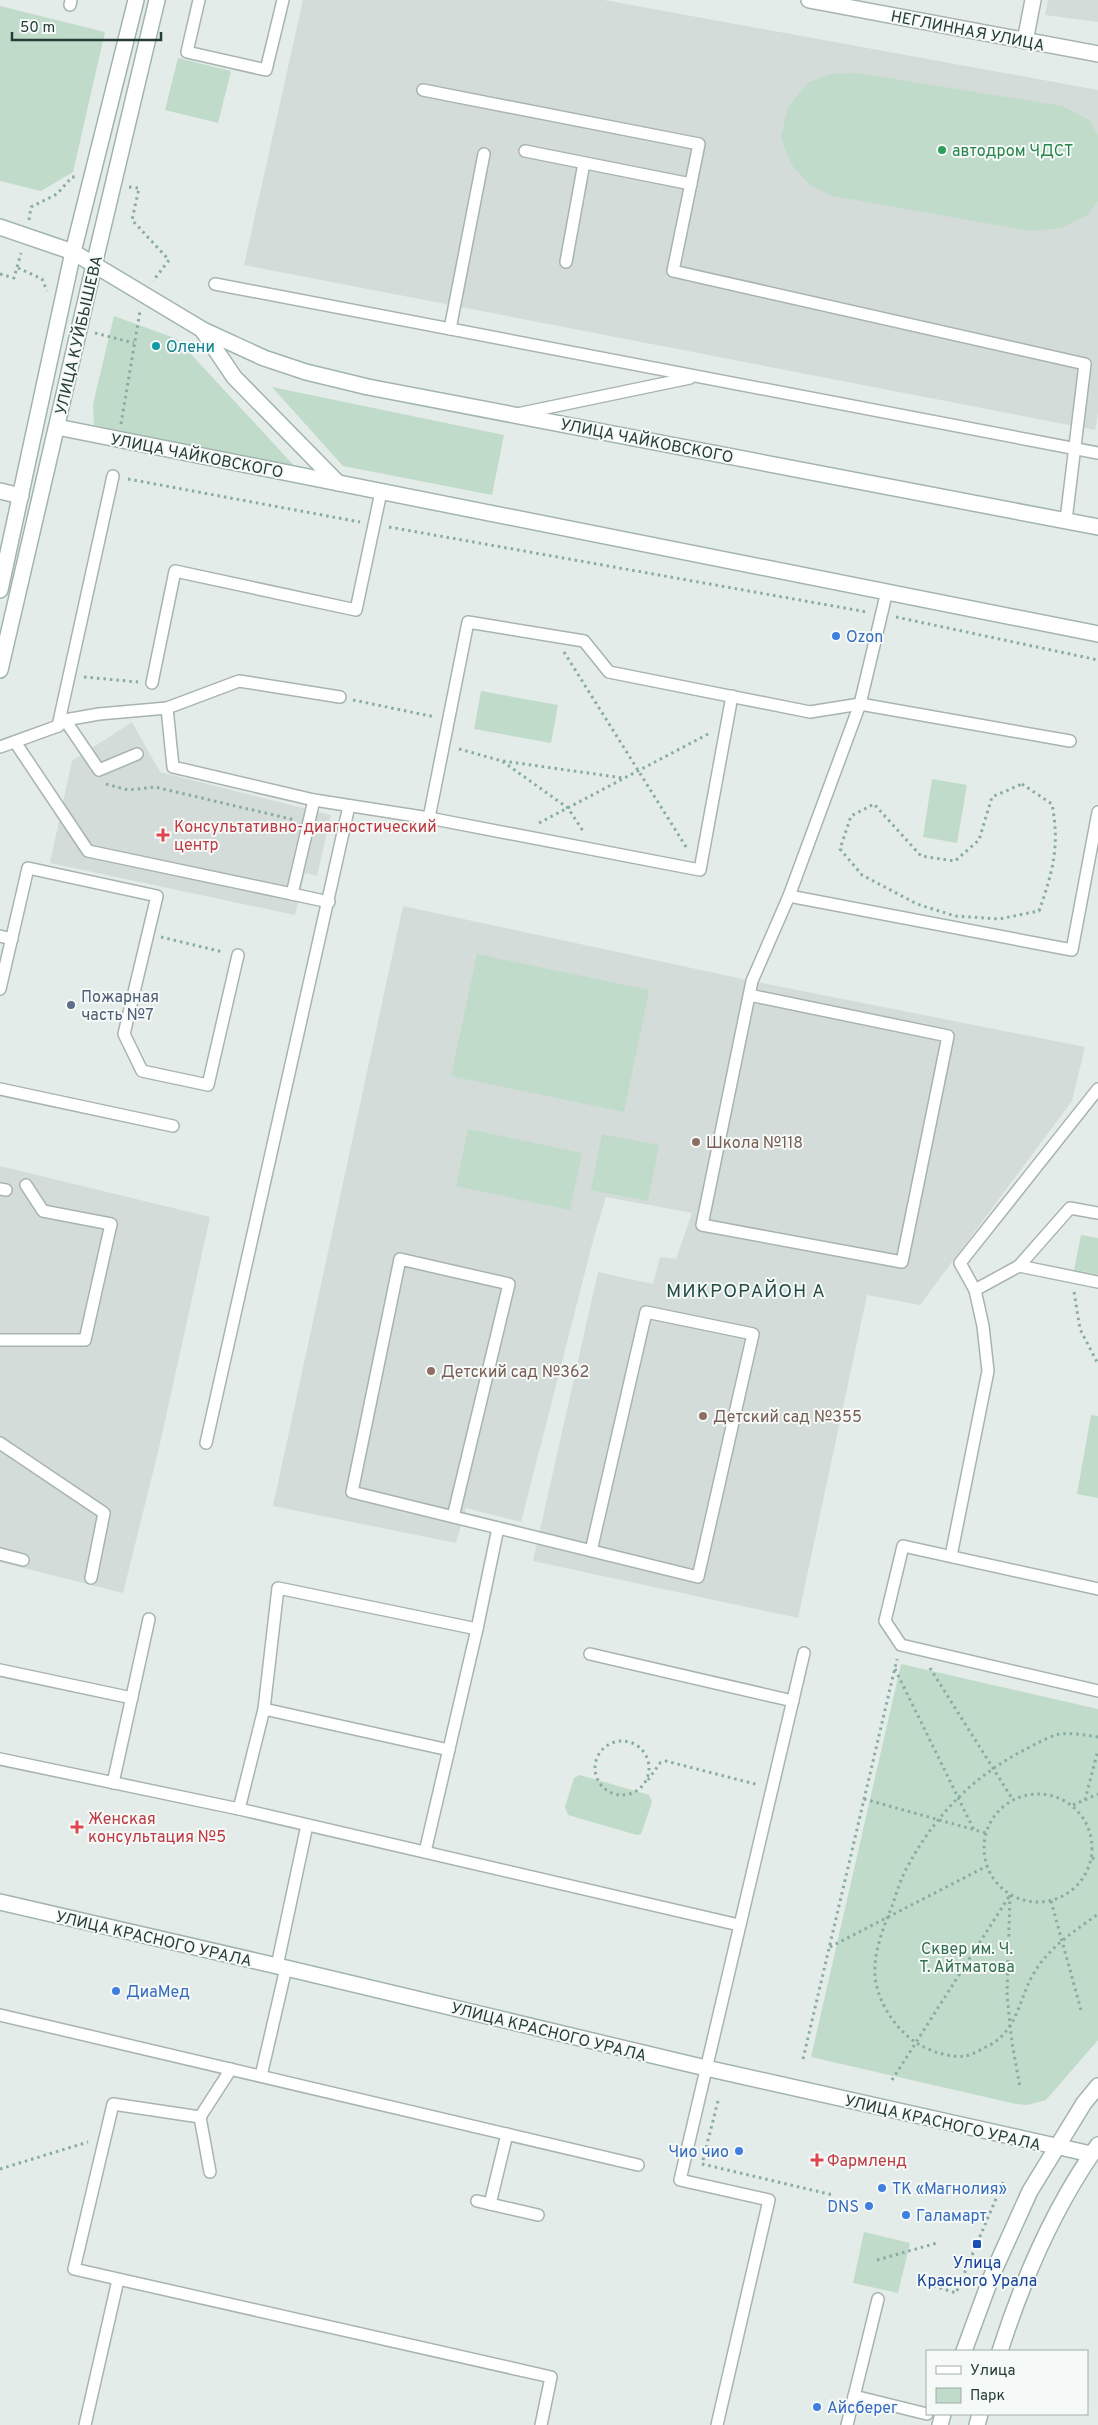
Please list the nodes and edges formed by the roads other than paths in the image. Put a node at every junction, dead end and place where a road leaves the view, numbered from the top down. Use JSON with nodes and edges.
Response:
{"nodes":[{"id":1,"x":136,"y":0,"type":"edge"},
{"id":2,"x":158,"y":0,"type":"edge"},
{"id":3,"x":199,"y":0,"type":"edge"},
{"id":4,"x":283,"y":0,"type":"edge"},
{"id":5,"x":809,"y":0,"type":"edge"},
{"id":6,"x":1033,"y":0,"type":"edge"},
{"id":7,"x":1025,"y":41,"type":"junction"},
{"id":8,"x":1098,"y":54,"type":"edge"},
{"id":9,"x":423,"y":90,"type":"dead end"},
{"id":10,"x":525,"y":151,"type":"dead end"},
{"id":11,"x":484,"y":154,"type":"dead end"},
{"id":12,"x":584,"y":163,"type":"junction"},
{"id":13,"x":691,"y":184,"type":"junction"},
{"id":14,"x":0,"y":227,"type":"edge"},
{"id":15,"x":73,"y":252,"type":"junction"},
{"id":16,"x":566,"y":262,"type":"dead end"},
{"id":17,"x":94,"y":265,"type":"junction"},
{"id":18,"x":215,"y":284,"type":"dead end"},
{"id":19,"x":450,"y":329,"type":"junction"},
{"id":20,"x":203,"y":330,"type":"junction"},
{"id":21,"x":697,"y":376,"type":"junction"},
{"id":22,"x":515,"y":414,"type":"junction"},
{"id":23,"x":57,"y":427,"type":"junction"},
{"id":24,"x":1074,"y":448,"type":"junction"},
{"id":25,"x":1098,"y":453,"type":"edge"},
{"id":26,"x":113,"y":476,"type":"road end"},
{"id":27,"x":338,"y":482,"type":"junction"},
{"id":28,"x":0,"y":491,"type":"edge"},
{"id":29,"x":381,"y":492,"type":"junction"},
{"id":30,"x":21,"y":496,"type":"junction"},
{"id":31,"x":1066,"y":520,"type":"junction"},
{"id":32,"x":1098,"y":527,"type":"edge"},
{"id":33,"x":0,"y":590,"type":"edge"},
{"id":34,"x":887,"y":591,"type":"junction"},
{"id":35,"x":1098,"y":634,"type":"edge"},
{"id":36,"x":0,"y":670,"type":"edge"},
{"id":37,"x":152,"y":683,"type":"road end"},
{"id":38,"x":732,"y":696,"type":"junction"},
{"id":39,"x":340,"y":698,"type":"road end"},
{"id":40,"x":860,"y":704,"type":"junction"},
{"id":41,"x":168,"y":708,"type":"junction"},
{"id":42,"x":61,"y":723,"type":"junction"},
{"id":43,"x":1070,"y":741,"type":"dead end"},
{"id":44,"x":15,"y":742,"type":"junction"},
{"id":45,"x":0,"y":747,"type":"edge"},
{"id":46,"x":137,"y":754,"type":"dead end"},
{"id":47,"x":314,"y":800,"type":"junction"},
{"id":48,"x":349,"y":806,"type":"junction"},
{"id":49,"x":1098,"y":812,"type":"edge"},
{"id":50,"x":429,"y":818,"type":"junction"},
{"id":51,"x":292,"y":894,"type":"junction"},
{"id":52,"x":789,"y":896,"type":"junction"},
{"id":53,"x":329,"y":902,"type":"junction"},
{"id":54,"x":0,"y":936,"type":"edge"},
{"id":55,"x":12,"y":939,"type":"junction"},
{"id":56,"x":238,"y":955,"type":"road end"},
{"id":57,"x":0,"y":989,"type":"edge"},
{"id":58,"x":750,"y":995,"type":"junction"},
{"id":59,"x":1098,"y":1089,"type":"edge"},
{"id":60,"x":0,"y":1090,"type":"edge"},
{"id":61,"x":174,"y":1126,"type":"dead end"},
{"id":62,"x":26,"y":1185,"type":"dead end"},
{"id":63,"x":1098,"y":1213,"type":"edge"},
{"id":64,"x":1020,"y":1266,"type":"junction"},
{"id":65,"x":1098,"y":1282,"type":"edge"},
{"id":66,"x":975,"y":1290,"type":"junction"},
{"id":67,"x":0,"y":1340,"type":"edge"},
{"id":68,"x":0,"y":1443,"type":"edge"},
{"id":69,"x":206,"y":1443,"type":"dead end"},
{"id":70,"x":453,"y":1517,"type":"junction"},
{"id":71,"x":498,"y":1528,"type":"junction"},
{"id":72,"x":591,"y":1550,"type":"junction"},
{"id":73,"x":0,"y":1554,"type":"edge"},
{"id":74,"x":951,"y":1556,"type":"junction"},
{"id":75,"x":24,"y":1560,"type":"dead end"},
{"id":76,"x":91,"y":1578,"type":"dead end"},
{"id":77,"x":1098,"y":1588,"type":"edge"},
{"id":78,"x":149,"y":1619,"type":"dead end"},
{"id":79,"x":477,"y":1629,"type":"junction"},
{"id":80,"x":804,"y":1653,"type":"dead end"},
{"id":81,"x":590,"y":1654,"type":"dead end"},
{"id":82,"x":0,"y":1670,"type":"edge"},
{"id":83,"x":1098,"y":1691,"type":"edge"},
{"id":84,"x":132,"y":1698,"type":"junction"},
{"id":85,"x":793,"y":1701,"type":"junction"},
{"id":86,"x":264,"y":1709,"type":"junction"},
{"id":87,"x":449,"y":1750,"type":"junction"},
{"id":88,"x":0,"y":1759,"type":"edge"},
{"id":89,"x":113,"y":1783,"type":"junction"},
{"id":90,"x":239,"y":1808,"type":"junction"},
{"id":91,"x":307,"y":1825,"type":"junction"},
{"id":92,"x":425,"y":1852,"type":"junction"},
{"id":93,"x":0,"y":1902,"type":"edge"},
{"id":94,"x":739,"y":1925,"type":"junction"},
{"id":95,"x":282,"y":1967,"type":"junction"},
{"id":96,"x":0,"y":2015,"type":"edge"},
{"id":97,"x":706,"y":2068,"type":"junction"},
{"id":98,"x":231,"y":2069,"type":"junction"},
{"id":99,"x":261,"y":2076,"type":"junction"},
{"id":100,"x":1098,"y":2086,"type":"edge"},
{"id":101,"x":200,"y":2117,"type":"junction"},
{"id":102,"x":507,"y":2134,"type":"junction"},
{"id":103,"x":1057,"y":2148,"type":"junction"},
{"id":104,"x":1096,"y":2152,"type":"edge"},
{"id":105,"x":638,"y":2165,"type":"dead end"},
{"id":106,"x":210,"y":2172,"type":"dead end"},
{"id":107,"x":477,"y":2201,"type":"dead end"},
{"id":108,"x":490,"y":2204,"type":"junction"},
{"id":109,"x":538,"y":2215,"type":"dead end"},
{"id":110,"x":118,"y":2280,"type":"junction"},
{"id":111,"x":878,"y":2299,"type":"dead end"},
{"id":112,"x":964,"y":2350,"type":"edge"},
{"id":113,"x":1000,"y":2350,"type":"edge"},
{"id":114,"x":854,"y":2396,"type":"junction"},
{"id":115,"x":926,"y":2415,"type":"edge"},
{"id":116,"x":85,"y":2425,"type":"edge"},
{"id":117,"x":541,"y":2425,"type":"edge"},
{"id":118,"x":717,"y":2425,"type":"edge"},
{"id":119,"x":847,"y":2425,"type":"edge"}],
"edges":[{"from":1,"to":15,"type":"main road","name":"УЛИЦА КУЙБЫШЕВА"},
{"from":2,"to":17,"type":"main road","name":"УЛИЦА КУЙБЫШЕВА"},
{"from":3,"to":4,"type":"lane"},
{"from":5,"to":7,"type":"main road","name":"НЕГЛИННАЯ УЛИЦА"},
{"from":6,"to":7,"type":"main road"},
{"from":7,"to":8,"type":"main road","name":"НЕГЛИННАЯ УЛИЦА"},
{"from":9,"to":13,"type":"lane"},
{"from":10,"to":12,"type":"lane"},
{"from":11,"to":19,"type":"lane"},
{"from":12,"to":13,"type":"lane"},
{"from":12,"to":16,"type":"lane"},
{"from":13,"to":24,"type":"lane"},
{"from":14,"to":15,"type":"main road","name":"УЛИЦА ЧАЙКОВСКОГО"},
{"from":15,"to":17,"type":"main road","name":"УЛИЦА ЧАЙКОВСКОГО"},
{"from":15,"to":30,"type":"main road","name":"УЛИЦА КУЙБЫШЕВА"},
{"from":17,"to":20,"type":"main road","name":"УЛИЦА ЧАЙКОВСКОГО"},
{"from":17,"to":23,"type":"main road","name":"УЛИЦА КУЙБЫШЕВА"},
{"from":18,"to":19,"type":"lane"},
{"from":19,"to":21,"type":"lane"},
{"from":20,"to":22,"type":"main road","name":"УЛИЦА ЧАЙКОВСКОГО"},
{"from":20,"to":27,"type":"main road","name":"УЛИЦА ЧАЙКОВСКОГО"},
{"from":21,"to":22,"type":"lane"},
{"from":21,"to":24,"type":"lane"},
{"from":22,"to":31,"type":"main road","name":"УЛИЦА ЧАЙКОВСКОГО"},
{"from":23,"to":27,"type":"main road","name":"УЛИЦА ЧАЙКОВСКОГО"},
{"from":23,"to":36,"type":"main road","name":"УЛИЦА КУЙБЫШЕВА"},
{"from":24,"to":25,"type":"lane"},
{"from":24,"to":31,"type":"lane"},
{"from":26,"to":42,"type":"lane"},
{"from":27,"to":29,"type":"main road","name":"УЛИЦА ЧАЙКОВСКОГО"},
{"from":28,"to":30,"type":"main road"},
{"from":29,"to":34,"type":"main road","name":"УЛИЦА ЧАЙКОВСКОГО"},
{"from":29,"to":37,"type":"lane"},
{"from":30,"to":33,"type":"main road","name":"УЛИЦА КУЙБЫШЕВА"},
{"from":31,"to":32,"type":"main road","name":"УЛИЦА ЧАЙКОВСКОГО"},
{"from":34,"to":35,"type":"main road","name":"УЛИЦА ЧАЙКОВСКОГО"},
{"from":34,"to":40,"type":"lane"},
{"from":38,"to":40,"type":"lane"},
{"from":38,"to":50,"type":"lane"},
{"from":38,"to":50,"type":"lane"},
{"from":39,"to":41,"type":"lane"},
{"from":40,"to":43,"type":"lane"},
{"from":40,"to":52,"type":"lane"},
{"from":41,"to":42,"type":"lane"},
{"from":41,"to":47,"type":"lane"},
{"from":42,"to":44,"type":"lane"},
{"from":42,"to":46,"type":"lane"},
{"from":44,"to":45,"type":"lane"},
{"from":44,"to":51,"type":"lane"},
{"from":47,"to":48,"type":"lane"},
{"from":47,"to":51,"type":"lane"},
{"from":48,"to":50,"type":"lane"},
{"from":48,"to":53,"type":"lane"},
{"from":49,"to":52,"type":"lane"},
{"from":51,"to":53,"type":"lane"},
{"from":52,"to":58,"type":"lane"},
{"from":53,"to":69,"type":"lane"},
{"from":54,"to":55,"type":"lane"},
{"from":55,"to":56,"type":"lane"},
{"from":55,"to":57,"type":"lane"},
{"from":58,"to":58,"type":"lane"},
{"from":59,"to":66,"type":"lane"},
{"from":60,"to":61,"type":"lane"},
{"from":62,"to":67,"type":"lane"},
{"from":63,"to":64,"type":"lane"},
{"from":64,"to":65,"type":"lane"},
{"from":64,"to":66,"type":"lane"},
{"from":66,"to":74,"type":"lane"},
{"from":68,"to":76,"type":"lane"},
{"from":70,"to":70,"type":"lane"},
{"from":70,"to":71,"type":"lane"},
{"from":71,"to":72,"type":"lane"},
{"from":71,"to":79,"type":"lane"},
{"from":72,"to":72,"type":"lane"},
{"from":73,"to":75,"type":"lane"},
{"from":74,"to":77,"type":"lane"},
{"from":74,"to":83,"type":"lane"},
{"from":78,"to":84,"type":"lane"},
{"from":79,"to":86,"type":"lane"},
{"from":79,"to":87,"type":"lane"},
{"from":80,"to":85,"type":"lane"},
{"from":81,"to":85,"type":"lane"},
{"from":82,"to":84,"type":"lane"},
{"from":84,"to":89,"type":"lane"},
{"from":85,"to":94,"type":"lane"},
{"from":86,"to":87,"type":"lane"},
{"from":86,"to":90,"type":"lane"},
{"from":87,"to":92,"type":"lane"},
{"from":88,"to":89,"type":"lane"},
{"from":89,"to":90,"type":"lane"},
{"from":90,"to":91,"type":"lane"},
{"from":91,"to":92,"type":"lane"},
{"from":91,"to":95,"type":"lane"},
{"from":92,"to":94,"type":"lane"},
{"from":93,"to":95,"type":"main road","name":"УЛИЦА КРАСНОГО УРАЛА"},
{"from":94,"to":97,"type":"lane"},
{"from":95,"to":97,"type":"main road","name":"УЛИЦА КРАСНОГО УРАЛА"},
{"from":95,"to":99,"type":"lane"},
{"from":96,"to":98,"type":"lane"},
{"from":97,"to":103,"type":"main road","name":"УЛИЦА КРАСНОГО УРАЛА"},
{"from":97,"to":118,"type":"lane"},
{"from":98,"to":99,"type":"lane"},
{"from":98,"to":101,"type":"lane"},
{"from":99,"to":102,"type":"lane"},
{"from":100,"to":103,"type":"main road"},
{"from":101,"to":106,"type":"lane"},
{"from":101,"to":110,"type":"lane"},
{"from":102,"to":105,"type":"lane"},
{"from":102,"to":108,"type":"lane"},
{"from":103,"to":104,"type":"main road","name":"УЛИЦА КРАСНОГО УРАЛА"},
{"from":103,"to":112,"type":"main road"},
{"from":104,"to":113,"type":"main road"},
{"from":107,"to":108,"type":"lane"},
{"from":108,"to":109,"type":"lane"},
{"from":110,"to":116,"type":"lane"},
{"from":110,"to":117,"type":"lane"},
{"from":111,"to":114,"type":"lane"},
{"from":114,"to":115,"type":"lane"},
{"from":114,"to":119,"type":"lane"}]}
